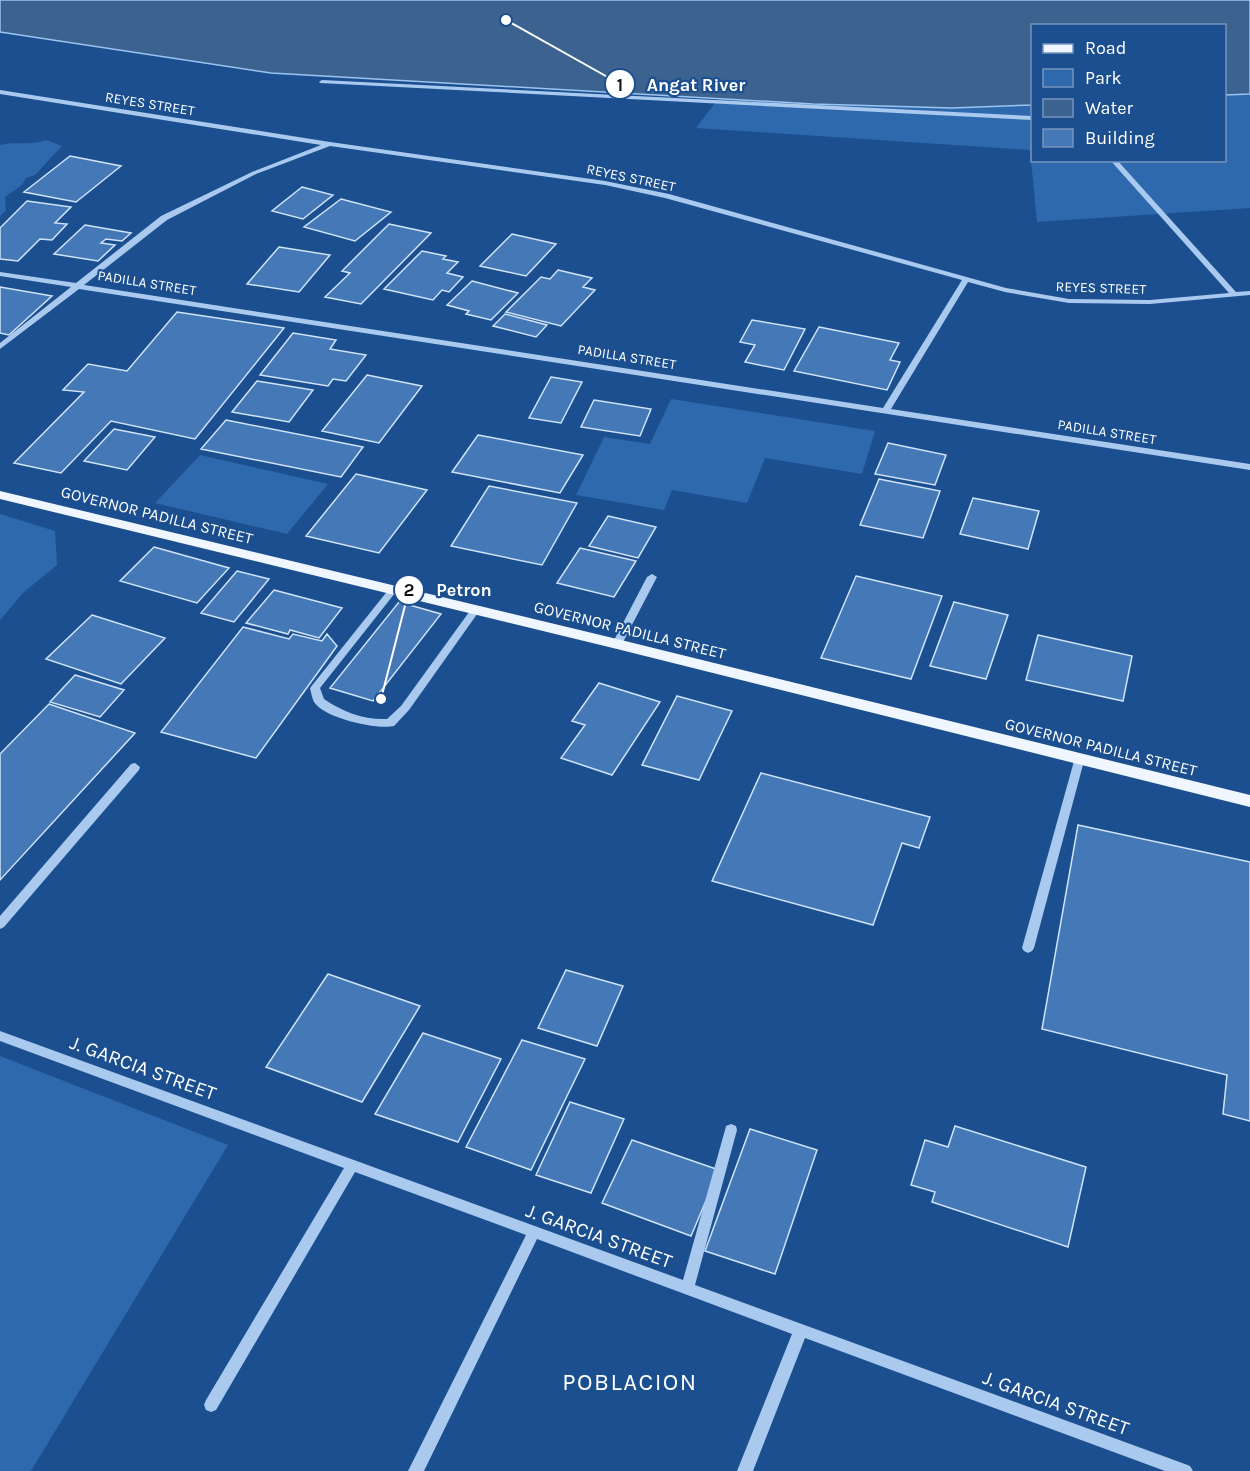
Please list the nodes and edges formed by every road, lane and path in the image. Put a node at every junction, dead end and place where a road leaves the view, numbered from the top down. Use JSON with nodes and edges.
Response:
{"nodes":[{"id":1,"x":322,"y":82,"type":"dead end"},
{"id":2,"x":0,"y":92,"type":"edge"},
{"id":3,"x":1031,"y":118,"type":"edge"},
{"id":4,"x":330,"y":144,"type":"junction"},
{"id":5,"x":1115,"y":162,"type":"edge"},
{"id":6,"x":0,"y":274,"type":"edge"},
{"id":7,"x":966,"y":280,"type":"junction"},
{"id":8,"x":79,"y":286,"type":"junction"},
{"id":9,"x":1250,"y":293,"type":"edge"},
{"id":10,"x":1234,"y":294,"type":"junction"},
{"id":11,"x":0,"y":347,"type":"edge"},
{"id":12,"x":885,"y":411,"type":"junction"},
{"id":13,"x":1250,"y":467,"type":"edge"},
{"id":14,"x":0,"y":495,"type":"edge"},
{"id":15,"x":652,"y":577,"type":"dead end"},
{"id":16,"x":392,"y":591,"type":"junction"},
{"id":17,"x":475,"y":610,"type":"junction"},
{"id":18,"x":617,"y":644,"type":"junction"},
{"id":19,"x":1079,"y":761,"type":"junction"},
{"id":20,"x":135,"y":767,"type":"dead end"},
{"id":21,"x":1250,"y":801,"type":"edge"},
{"id":22,"x":0,"y":924,"type":"edge"},
{"id":23,"x":1028,"y":948,"type":"dead end"},
{"id":24,"x":0,"y":1036,"type":"edge"},
{"id":25,"x":732,"y":1130,"type":"dead end"},
{"id":26,"x":352,"y":1166,"type":"junction"},
{"id":27,"x":534,"y":1233,"type":"junction"},
{"id":28,"x":687,"y":1289,"type":"junction"},
{"id":29,"x":801,"y":1330,"type":"junction"},
{"id":30,"x":211,"y":1405,"type":"dead end"},
{"id":31,"x":416,"y":1471,"type":"edge"},
{"id":32,"x":744,"y":1471,"type":"edge"},
{"id":33,"x":1185,"y":1471,"type":"edge"}],
"edges":[{"from":1,"to":3,"type":"street"},
{"from":2,"to":4,"type":"street","name":"REYES STREET"},
{"from":4,"to":7,"type":"street","name":"REYES STREET"},
{"from":4,"to":8,"type":"street"},
{"from":5,"to":10,"type":"street"},
{"from":6,"to":8,"type":"street","name":"PADILLA STREET"},
{"from":7,"to":10,"type":"street","name":"REYES STREET"},
{"from":7,"to":12,"type":"street"},
{"from":8,"to":11,"type":"street"},
{"from":8,"to":12,"type":"street","name":"PADILLA STREET"},
{"from":9,"to":10,"type":"street","name":"REYES STREET"},
{"from":12,"to":13,"type":"street","name":"PADILLA STREET"},
{"from":14,"to":16,"type":"main road","name":"GOVERNOR PADILLA STREET"},
{"from":15,"to":18,"type":"street"},
{"from":16,"to":17,"type":"main road","name":"GOVERNOR PADILLA STREET"},
{"from":16,"to":17,"type":"street"},
{"from":17,"to":18,"type":"main road","name":"GOVERNOR PADILLA STREET"},
{"from":18,"to":19,"type":"main road","name":"GOVERNOR PADILLA STREET"},
{"from":19,"to":21,"type":"main road","name":"GOVERNOR PADILLA STREET"},
{"from":19,"to":23,"type":"street"},
{"from":20,"to":22,"type":"street"},
{"from":24,"to":26,"type":"street","name":"J. GARCIA STREET"},
{"from":25,"to":28,"type":"street"},
{"from":26,"to":27,"type":"street","name":"J. GARCIA STREET"},
{"from":26,"to":30,"type":"street"},
{"from":27,"to":28,"type":"street","name":"J. GARCIA STREET"},
{"from":27,"to":31,"type":"street"},
{"from":28,"to":29,"type":"street","name":"J. GARCIA STREET"},
{"from":29,"to":32,"type":"street"},
{"from":29,"to":33,"type":"street","name":"J. GARCIA STREET"}]}
